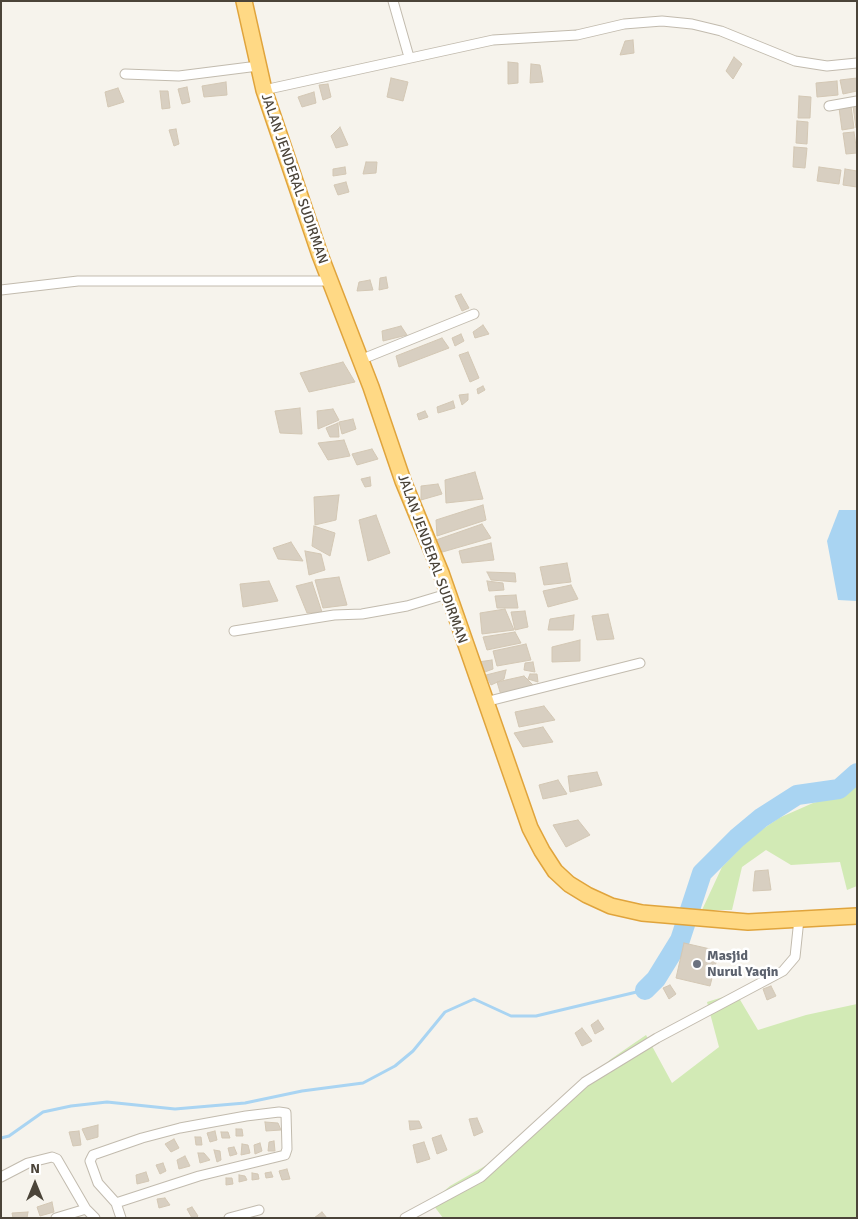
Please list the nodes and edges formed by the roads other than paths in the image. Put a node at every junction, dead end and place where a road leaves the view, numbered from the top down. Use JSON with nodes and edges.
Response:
{"nodes":[{"id":1,"x":244,"y":1,"type":"edge"},
{"id":2,"x":393,"y":1,"type":"edge"},
{"id":3,"x":409,"y":57,"type":"junction"},
{"id":4,"x":857,"y":63,"type":"edge"},
{"id":5,"x":258,"y":66,"type":"junction"},
{"id":6,"x":125,"y":74,"type":"dead end"},
{"id":7,"x":264,"y":90,"type":"junction"},
{"id":8,"x":857,"y":101,"type":"edge"},
{"id":9,"x":829,"y":106,"type":"dead end"},
{"id":10,"x":330,"y":281,"type":"junction"},
{"id":11,"x":1,"y":290,"type":"edge"},
{"id":12,"x":474,"y":314,"type":"dead end"},
{"id":13,"x":360,"y":360,"type":"junction"},
{"id":14,"x":447,"y":594,"type":"junction"},
{"id":15,"x":234,"y":631,"type":"dead end"},
{"id":16,"x":640,"y":663,"type":"dead end"},
{"id":17,"x":485,"y":702,"type":"junction"},
{"id":18,"x":857,"y":916,"type":"edge"},
{"id":19,"x":799,"y":919,"type":"junction"},
{"id":20,"x":1,"y":1177,"type":"edge"},
{"id":21,"x":116,"y":1204,"type":"junction"},
{"id":22,"x":86,"y":1209,"type":"junction"},
{"id":23,"x":260,"y":1210,"type":"dead end"},
{"id":24,"x":56,"y":1218,"type":"edge"},
{"id":25,"x":95,"y":1218,"type":"edge"},
{"id":26,"x":121,"y":1218,"type":"edge"},
{"id":27,"x":229,"y":1218,"type":"edge"},
{"id":28,"x":405,"y":1218,"type":"edge"}],
"edges":[{"from":1,"to":5,"type":"highway","name":"JALAN JENDERAL SUDIRMAN"},
{"from":2,"to":3,"type":"street"},
{"from":3,"to":4,"type":"street"},
{"from":3,"to":7,"type":"street"},
{"from":5,"to":6,"type":"street"},
{"from":5,"to":7,"type":"highway","name":"JALAN JENDERAL SUDIRMAN"},
{"from":7,"to":10,"type":"highway","name":"JALAN JENDERAL SUDIRMAN"},
{"from":8,"to":9,"type":"street"},
{"from":10,"to":11,"type":"street"},
{"from":10,"to":13,"type":"highway","name":"JALAN JENDERAL SUDIRMAN"},
{"from":12,"to":13,"type":"street"},
{"from":13,"to":14,"type":"highway","name":"JALAN JENDERAL SUDIRMAN"},
{"from":14,"to":15,"type":"street"},
{"from":14,"to":17,"type":"highway","name":"JALAN JENDERAL SUDIRMAN"},
{"from":16,"to":17,"type":"street"},
{"from":17,"to":19,"type":"highway","name":"JALAN JENDERAL SUDIRMAN"},
{"from":18,"to":19,"type":"highway","name":"JALAN JENDERAL SUDIRMAN"},
{"from":19,"to":28,"type":"street"},
{"from":20,"to":22,"type":"street"},
{"from":21,"to":21,"type":"street"},
{"from":21,"to":26,"type":"street"},
{"from":22,"to":24,"type":"street"},
{"from":22,"to":25,"type":"street"},
{"from":23,"to":27,"type":"street"}]}
